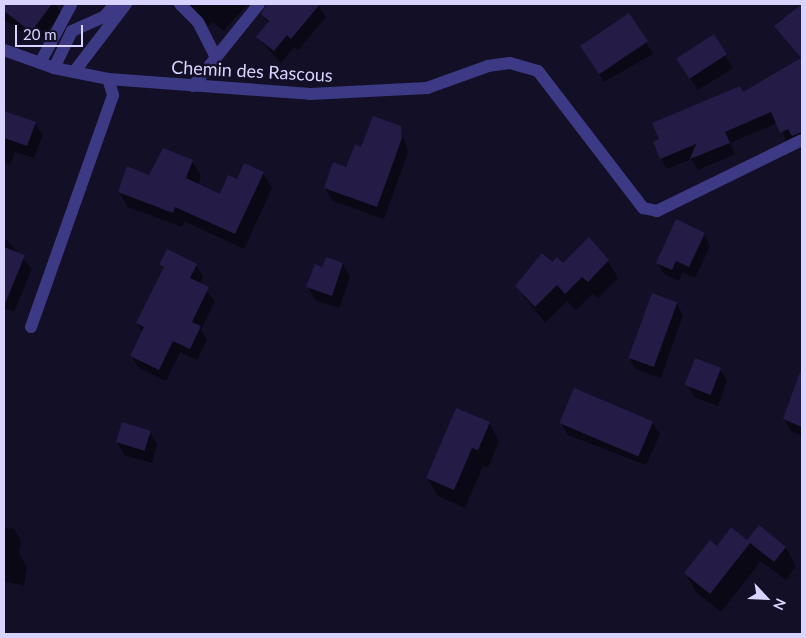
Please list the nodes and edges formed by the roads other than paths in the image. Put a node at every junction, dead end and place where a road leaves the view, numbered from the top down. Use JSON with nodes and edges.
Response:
{"nodes":[{"id":1,"x":115,"y":4,"type":"edge"},
{"id":2,"x":126,"y":4,"type":"edge"},
{"id":3,"x":180,"y":4,"type":"edge"},
{"id":4,"x":259,"y":4,"type":"edge"},
{"id":5,"x":71,"y":5,"type":"dead end"},
{"id":6,"x":4,"y":50,"type":"edge"},
{"id":7,"x":216,"y":57,"type":"junction"},
{"id":8,"x":40,"y":63,"type":"junction"},
{"id":9,"x":54,"y":68,"type":"junction"},
{"id":10,"x":74,"y":72,"type":"junction"},
{"id":11,"x":108,"y":79,"type":"junction"},
{"id":12,"x":193,"y":86,"type":"junction"},
{"id":13,"x":802,"y":140,"type":"edge"},
{"id":14,"x":31,"y":327,"type":"dead end"}],
"edges":[{"from":1,"to":9,"type":"street"},
{"from":2,"to":10,"type":"street"},
{"from":3,"to":7,"type":"street"},
{"from":4,"to":7,"type":"street"},
{"from":5,"to":8,"type":"street"},
{"from":6,"to":8,"type":"street","name":"Chemin des Rascous"},
{"from":7,"to":12,"type":"street"},
{"from":8,"to":9,"type":"street","name":"Chemin des Rascous"},
{"from":9,"to":10,"type":"street","name":"Chemin des Rascous"},
{"from":10,"to":11,"type":"street","name":"Chemin des Rascous"},
{"from":11,"to":12,"type":"street","name":"Chemin des Rascous"},
{"from":11,"to":14,"type":"street"},
{"from":12,"to":13,"type":"street","name":"Chemin des Rascous"}]}
